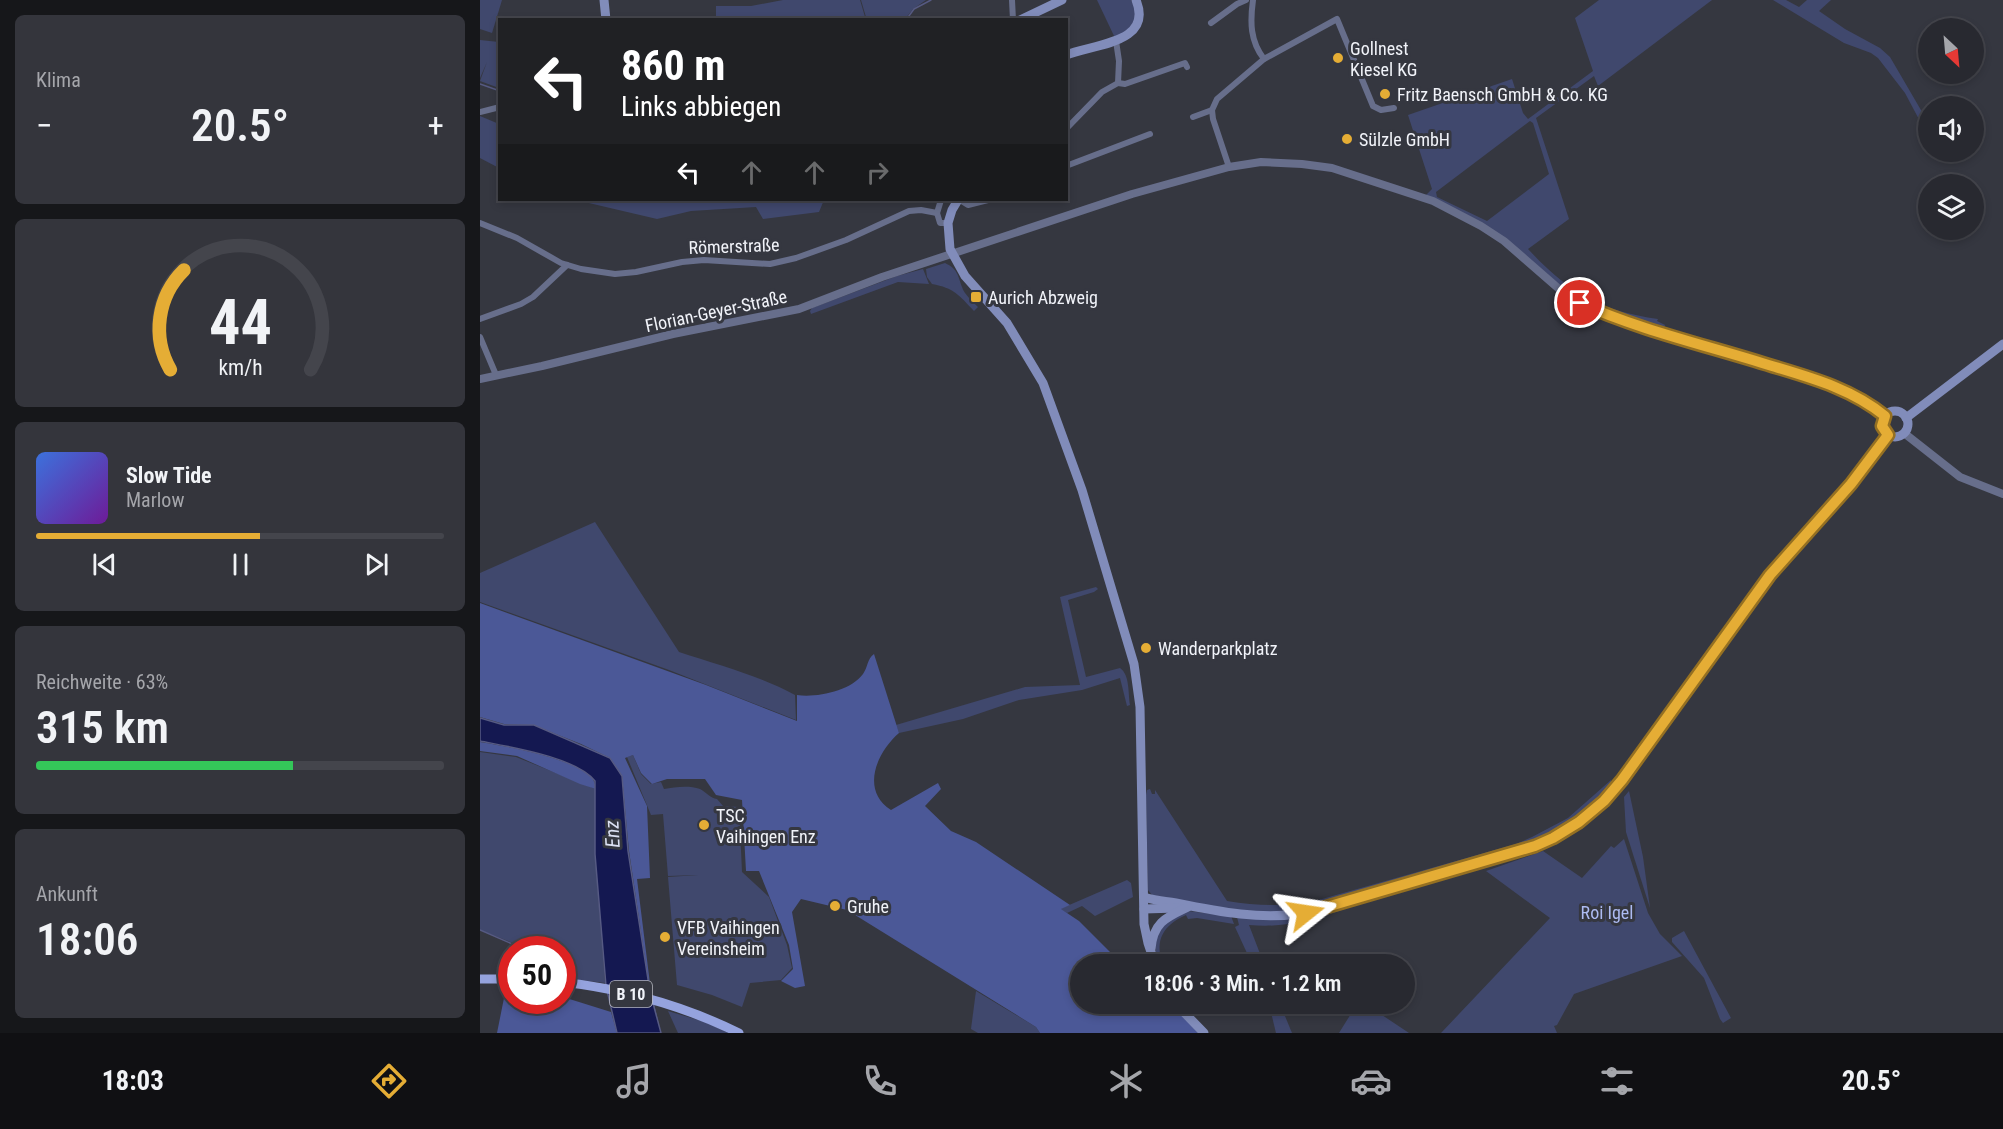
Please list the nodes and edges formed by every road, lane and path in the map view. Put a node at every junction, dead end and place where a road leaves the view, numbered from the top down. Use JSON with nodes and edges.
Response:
{"nodes":[{"id":1,"x":604,"y":0,"type":"edge"},
{"id":2,"x":1012,"y":0,"type":"edge"},
{"id":3,"x":1062,"y":0,"type":"edge"},
{"id":4,"x":1136,"y":0,"type":"edge"},
{"id":5,"x":1250,"y":0,"type":"edge"},
{"id":6,"x":606,"y":18,"type":"edge"},
{"id":7,"x":1013,"y":18,"type":"edge"},
{"id":8,"x":1024,"y":18,"type":"edge"},
{"id":9,"x":1211,"y":23,"type":"dead end"},
{"id":10,"x":1116,"y":41,"type":"junction"},
{"id":11,"x":1068,"y":54,"type":"edge"},
{"id":12,"x":1264,"y":59,"type":"junction"},
{"id":13,"x":1187,"y":67,"type":"dead end"},
{"id":14,"x":1118,"y":83,"type":"junction"},
{"id":15,"x":498,"y":108,"type":"edge"},
{"id":16,"x":1394,"y":108,"type":"dead end"},
{"id":17,"x":1212,"y":110,"type":"junction"},
{"id":18,"x":480,"y":112,"type":"edge"},
{"id":19,"x":1193,"y":117,"type":"dead end"},
{"id":20,"x":1068,"y":127,"type":"edge"},
{"id":21,"x":1150,"y":134,"type":"dead end"},
{"id":22,"x":1068,"y":165,"type":"edge"},
{"id":23,"x":1229,"y":167,"type":"junction"},
{"id":24,"x":941,"y":201,"type":"edge"},
{"id":25,"x":958,"y":201,"type":"edge"},
{"id":26,"x":961,"y":201,"type":"edge"},
{"id":27,"x":984,"y":201,"type":"edge"},
{"id":28,"x":937,"y":213,"type":"junction"},
{"id":29,"x":480,"y":223,"type":"edge"},
{"id":30,"x":948,"y":223,"type":"junction"},
{"id":31,"x":952,"y":255,"type":"junction"},
{"id":32,"x":567,"y":265,"type":"junction"},
{"id":33,"x":480,"y":319,"type":"edge"},
{"id":34,"x":480,"y":337,"type":"edge"},
{"id":35,"x":2003,"y":344,"type":"edge"},
{"id":36,"x":496,"y":375,"type":"junction"},
{"id":37,"x":480,"y":379,"type":"edge"},
{"id":38,"x":1885,"y":416,"type":"junction"},
{"id":39,"x":1906,"y":418,"type":"junction"},
{"id":40,"x":1904,"y":433,"type":"junction"},
{"id":41,"x":1888,"y":435,"type":"junction"},
{"id":42,"x":2003,"y":494,"type":"edge"},
{"id":43,"x":1144,"y":897,"type":"junction"},
{"id":44,"x":1188,"y":907,"type":"junction"},
{"id":45,"x":1144,"y":909,"type":"junction"},
{"id":46,"x":1151,"y":954,"type":"joint"},
{"id":47,"x":480,"y":979,"type":"edge"},
{"id":48,"x":498,"y":979,"type":"edge"},
{"id":49,"x":576,"y":984,"type":"edge"},
{"id":50,"x":1186,"y":1014,"type":"edge"},
{"id":51,"x":739,"y":1033,"type":"edge"},
{"id":52,"x":1204,"y":1033,"type":"edge"}],
"edges":[{"from":1,"to":6,"type":"main road"},
{"from":2,"to":7,"type":"street"},
{"from":3,"to":8,"type":"main road"},
{"from":4,"to":10,"type":"main road"},
{"from":5,"to":9,"type":"street"},
{"from":5,"to":12,"type":"street"},
{"from":10,"to":11,"type":"main road"},
{"from":10,"to":14,"type":"street"},
{"from":12,"to":16,"type":"street"},
{"from":12,"to":17,"type":"street"},
{"from":13,"to":14,"type":"street"},
{"from":14,"to":20,"type":"street"},
{"from":15,"to":18,"type":"street"},
{"from":17,"to":19,"type":"street"},
{"from":17,"to":23,"type":"street"},
{"from":21,"to":22,"type":"street"},
{"from":23,"to":31,"type":"street","name":"Florian-Geyer-Straße"},
{"from":23,"to":38,"type":"street","name":"Florian-Geyer-Straße"},
{"from":24,"to":28,"type":"street"},
{"from":25,"to":30,"type":"main road"},
{"from":26,"to":27,"type":"street"},
{"from":28,"to":30,"type":"street"},
{"from":28,"to":32,"type":"street","name":"Römerstraße"},
{"from":29,"to":32,"type":"street","name":"Römerstraße"},
{"from":30,"to":31,"type":"main road"},
{"from":31,"to":36,"type":"street","name":"Florian-Geyer-Straße"},
{"from":31,"to":43,"type":"main road"},
{"from":32,"to":33,"type":"street"},
{"from":34,"to":36,"type":"street"},
{"from":35,"to":39,"type":"main road"},
{"from":36,"to":37,"type":"street","name":"Florian-Geyer-Straße"},
{"from":38,"to":39,"type":"main road"},
{"from":38,"to":41,"type":"main road"},
{"from":39,"to":40,"type":"main road"},
{"from":40,"to":41,"type":"main road"},
{"from":40,"to":42,"type":"street"},
{"from":41,"to":44,"type":"main road"},
{"from":43,"to":44,"type":"main road"},
{"from":43,"to":45,"type":"main road"},
{"from":44,"to":45,"type":"main road"},
{"from":44,"to":46,"type":"main road"},
{"from":45,"to":46,"type":"main road"},
{"from":47,"to":48,"type":"main road"},
{"from":49,"to":51,"type":"main road","number":"B 10"},
{"from":50,"to":52,"type":"main road"}]}
